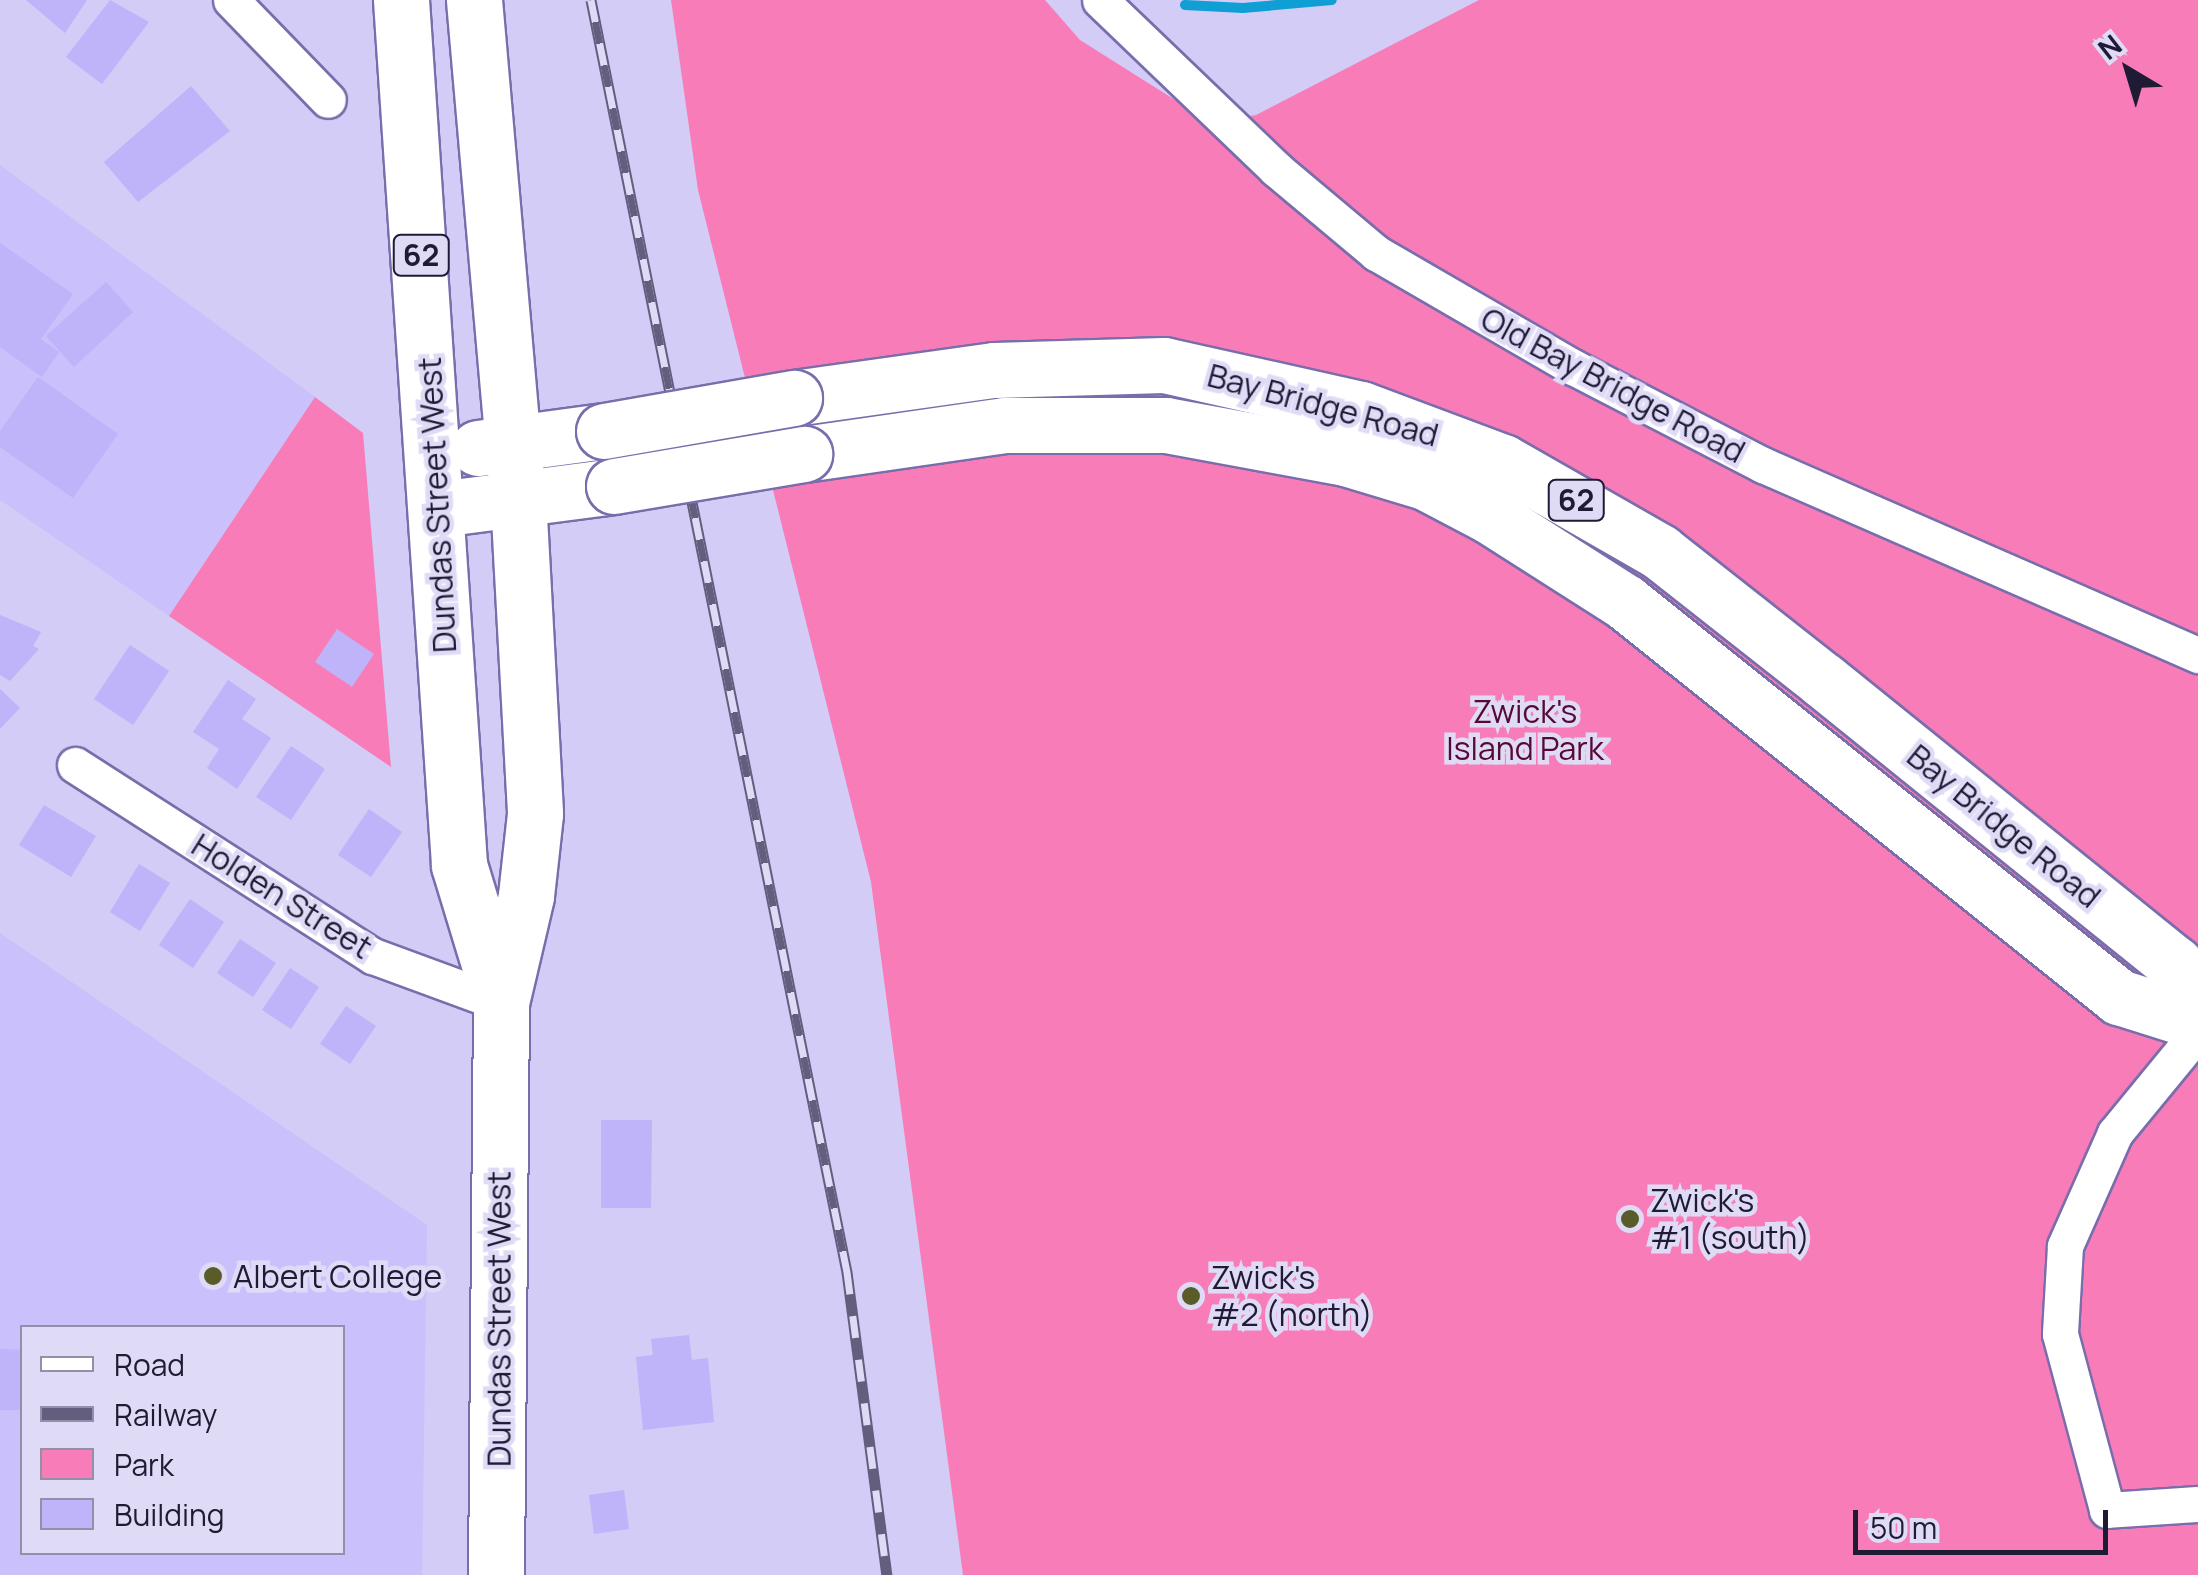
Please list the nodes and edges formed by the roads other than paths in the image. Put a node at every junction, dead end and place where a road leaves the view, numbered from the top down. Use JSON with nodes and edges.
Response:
{"nodes":[{"id":1,"x":232,"y":0,"type":"edge"},
{"id":2,"x":400,"y":0,"type":"edge"},
{"id":3,"x":474,"y":0,"type":"edge"},
{"id":4,"x":1100,"y":0,"type":"edge"},
{"id":5,"x":328,"y":100,"type":"dead end"},
{"id":6,"x":512,"y":443,"type":"junction"},
{"id":7,"x":435,"y":453,"type":"junction"},
{"id":8,"x":518,"y":498,"type":"junction"},
{"id":9,"x":439,"y":509,"type":"junction"},
{"id":10,"x":2198,"y":655,"type":"edge"},
{"id":11,"x":76,"y":765,"type":"dead end"},
{"id":12,"x":501,"y":1003,"type":"junction"},
{"id":13,"x":2198,"y":1009,"type":"edge"},
{"id":14,"x":2198,"y":1022,"type":"edge"},
{"id":15,"x":2198,"y":1032,"type":"edge"},
{"id":16,"x":2198,"y":1504,"type":"edge"},
{"id":17,"x":496,"y":1575,"type":"edge"}],
"edges":[{"from":1,"to":5,"type":"street"},
{"from":2,"to":7,"type":"main road","name":"Dundas Street West","number":"62"},
{"from":3,"to":6,"type":"main road","name":"Dundas Street West","number":"62"},
{"from":4,"to":10,"type":"street","name":"Old Bay Bridge Road"},
{"from":6,"to":7,"type":"main road","name":"Bay Bridge Road","number":"62"},
{"from":6,"to":8,"type":"main road","name":"Dundas Street West","number":"62"},
{"from":6,"to":13,"type":"main road","name":"Bay Bridge Road","number":"62","bridge":true},
{"from":7,"to":9,"type":"main road","name":"Dundas Street West","number":"62"},
{"from":8,"to":9,"type":"main road","name":"Bay Bridge Road","number":"62"},
{"from":8,"to":12,"type":"main road","name":"Dundas Street West","number":"62"},
{"from":8,"to":14,"type":"main road","name":"Bay Bridge Road","number":"62","bridge":true},
{"from":9,"to":12,"type":"main road","name":"Dundas Street West"},
{"from":11,"to":12,"type":"street","name":"Holden Street"},
{"from":12,"to":17,"type":"main road","name":"Dundas Street West"},
{"from":15,"to":16,"type":"street"}]}
